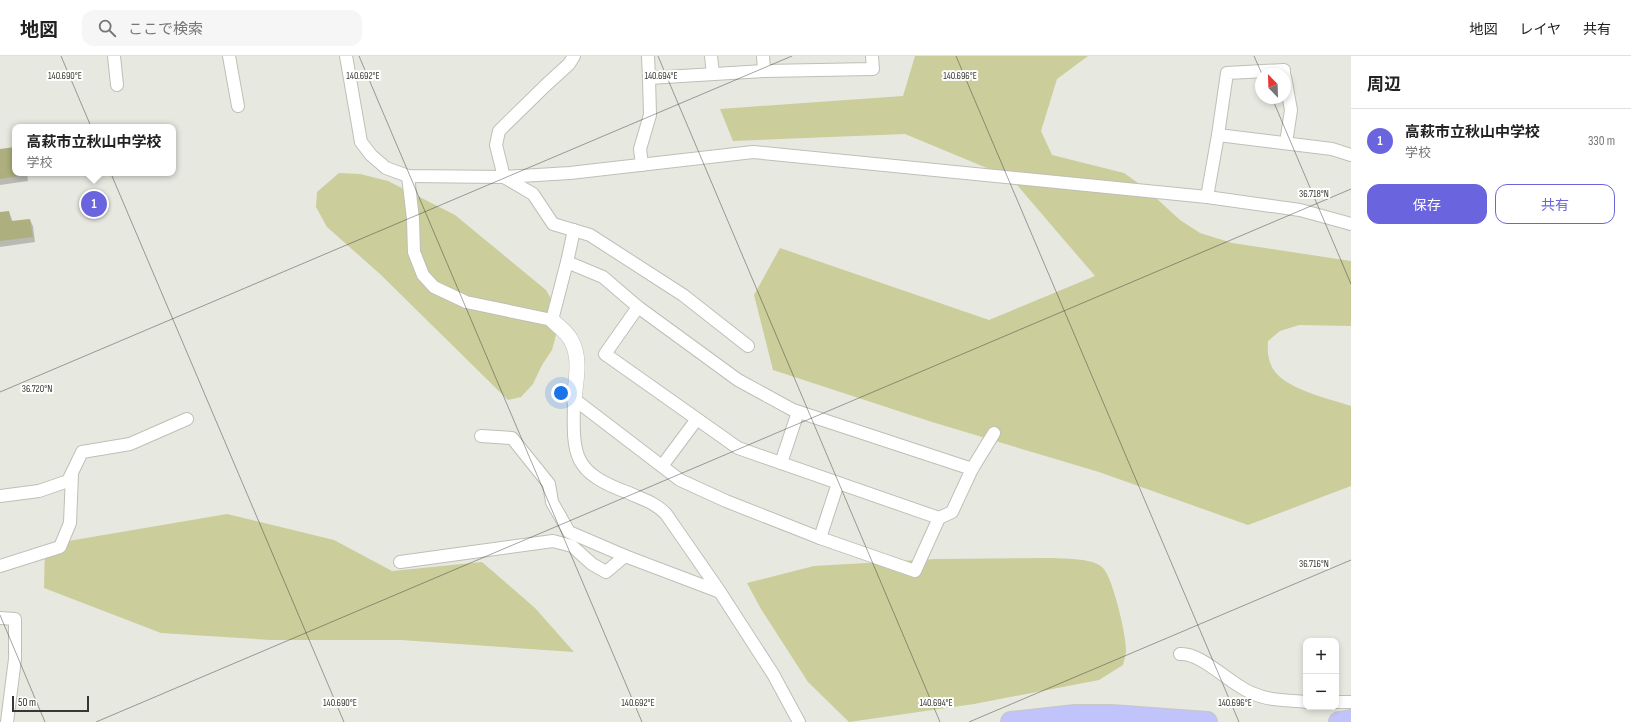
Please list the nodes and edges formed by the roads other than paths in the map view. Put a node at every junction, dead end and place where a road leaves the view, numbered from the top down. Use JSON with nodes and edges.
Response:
{"nodes":[{"id":1,"x":114,"y":56,"type":"edge"},
{"id":2,"x":229,"y":56,"type":"edge"},
{"id":3,"x":346,"y":56,"type":"edge"},
{"id":4,"x":574,"y":56,"type":"edge"},
{"id":5,"x":648,"y":56,"type":"edge"},
{"id":6,"x":711,"y":56,"type":"edge"},
{"id":7,"x":763,"y":56,"type":"edge"},
{"id":8,"x":872,"y":56,"type":"edge"},
{"id":9,"x":764,"y":71,"type":"junction"},
{"id":10,"x":1255,"y":72,"type":"edge"},
{"id":11,"x":712,"y":74,"type":"junction"},
{"id":12,"x":649,"y":78,"type":"junction"},
{"id":13,"x":117,"y":85,"type":"dead end"},
{"id":14,"x":1290,"y":104,"type":"edge"},
{"id":15,"x":238,"y":106,"type":"dead end"},
{"id":16,"x":1218,"y":135,"type":"junction"},
{"id":17,"x":1286,"y":143,"type":"junction"},
{"id":18,"x":1351,"y":155,"type":"edge"},
{"id":19,"x":642,"y":165,"type":"junction"},
{"id":20,"x":408,"y":176,"type":"junction"},
{"id":21,"x":504,"y":177,"type":"junction"},
{"id":22,"x":1207,"y":197,"type":"junction"},
{"id":23,"x":1351,"y":224,"type":"edge"},
{"id":24,"x":574,"y":230,"type":"junction"},
{"id":25,"x":567,"y":262,"type":"junction"},
{"id":26,"x":638,"y":307,"type":"junction"},
{"id":27,"x":552,"y":320,"type":"junction"},
{"id":28,"x":748,"y":346,"type":"dead end"},
{"id":29,"x":574,"y":399,"type":"junction"},
{"id":30,"x":798,"y":412,"type":"junction"},
{"id":31,"x":187,"y":419,"type":"dead end"},
{"id":32,"x":697,"y":419,"type":"junction"},
{"id":33,"x":994,"y":434,"type":"dead end"},
{"id":34,"x":480,"y":436,"type":"dead end"},
{"id":35,"x":781,"y":463,"type":"junction"},
{"id":36,"x":662,"y":466,"type":"junction"},
{"id":37,"x":972,"y":469,"type":"junction"},
{"id":38,"x":72,"y":474,"type":"junction"},
{"id":39,"x":838,"y":483,"type":"junction"},
{"id":40,"x":0,"y":496,"type":"edge"},
{"id":41,"x":938,"y":518,"type":"junction"},
{"id":42,"x":820,"y":538,"type":"junction"},
{"id":43,"x":624,"y":556,"type":"junction"},
{"id":44,"x":400,"y":562,"type":"dead end"},
{"id":45,"x":0,"y":566,"type":"edge"},
{"id":46,"x":720,"y":592,"type":"junction"},
{"id":47,"x":0,"y":618,"type":"edge"},
{"id":48,"x":1180,"y":654,"type":"dead end"},
{"id":49,"x":1303,"y":702,"type":"edge"},
{"id":50,"x":1339,"y":702,"type":"edge"},
{"id":51,"x":1351,"y":702,"type":"edge"},
{"id":52,"x":1043,"y":720,"type":"edge"},
{"id":53,"x":1351,"y":720,"type":"edge"},
{"id":54,"x":7,"y":722,"type":"edge"},
{"id":55,"x":799,"y":722,"type":"edge"},
{"id":56,"x":1011,"y":722,"type":"edge"},
{"id":57,"x":1207,"y":722,"type":"edge"},
{"id":58,"x":1339,"y":722,"type":"edge"}],
"edges":[{"from":1,"to":13,"type":"street"},
{"from":2,"to":15,"type":"street"},
{"from":3,"to":20,"type":"street"},
{"from":4,"to":21,"type":"street"},
{"from":5,"to":12,"type":"street"},
{"from":6,"to":11,"type":"street"},
{"from":7,"to":9,"type":"street"},
{"from":8,"to":9,"type":"street"},
{"from":9,"to":11,"type":"street"},
{"from":10,"to":16,"type":"street"},
{"from":11,"to":12,"type":"street"},
{"from":12,"to":19,"type":"street"},
{"from":14,"to":17,"type":"street"},
{"from":16,"to":17,"type":"street"},
{"from":16,"to":22,"type":"street"},
{"from":17,"to":18,"type":"street"},
{"from":19,"to":21,"type":"street"},
{"from":19,"to":22,"type":"street"},
{"from":20,"to":21,"type":"street"},
{"from":20,"to":27,"type":"street"},
{"from":21,"to":24,"type":"street"},
{"from":22,"to":23,"type":"street"},
{"from":24,"to":25,"type":"street"},
{"from":24,"to":28,"type":"street"},
{"from":25,"to":26,"type":"street"},
{"from":25,"to":27,"type":"street"},
{"from":26,"to":30,"type":"street"},
{"from":26,"to":32,"type":"street"},
{"from":27,"to":29,"type":"street"},
{"from":29,"to":36,"type":"street"},
{"from":29,"to":46,"type":"street"},
{"from":30,"to":35,"type":"street"},
{"from":30,"to":37,"type":"street"},
{"from":31,"to":38,"type":"street"},
{"from":32,"to":35,"type":"street"},
{"from":32,"to":36,"type":"street"},
{"from":33,"to":37,"type":"street"},
{"from":34,"to":43,"type":"street"},
{"from":35,"to":39,"type":"street"},
{"from":36,"to":42,"type":"street"},
{"from":37,"to":41,"type":"street"},
{"from":38,"to":40,"type":"street"},
{"from":38,"to":45,"type":"street"},
{"from":39,"to":41,"type":"street"},
{"from":39,"to":42,"type":"street"},
{"from":41,"to":42,"type":"street"},
{"from":43,"to":44,"type":"street"},
{"from":43,"to":46,"type":"street"},
{"from":46,"to":55,"type":"street"},
{"from":47,"to":54,"type":"street"},
{"from":48,"to":49,"type":"street"},
{"from":50,"to":51,"type":"street"},
{"from":52,"to":56,"type":"highway"},
{"from":52,"to":57,"type":"highway"},
{"from":53,"to":58,"type":"highway"}]}
